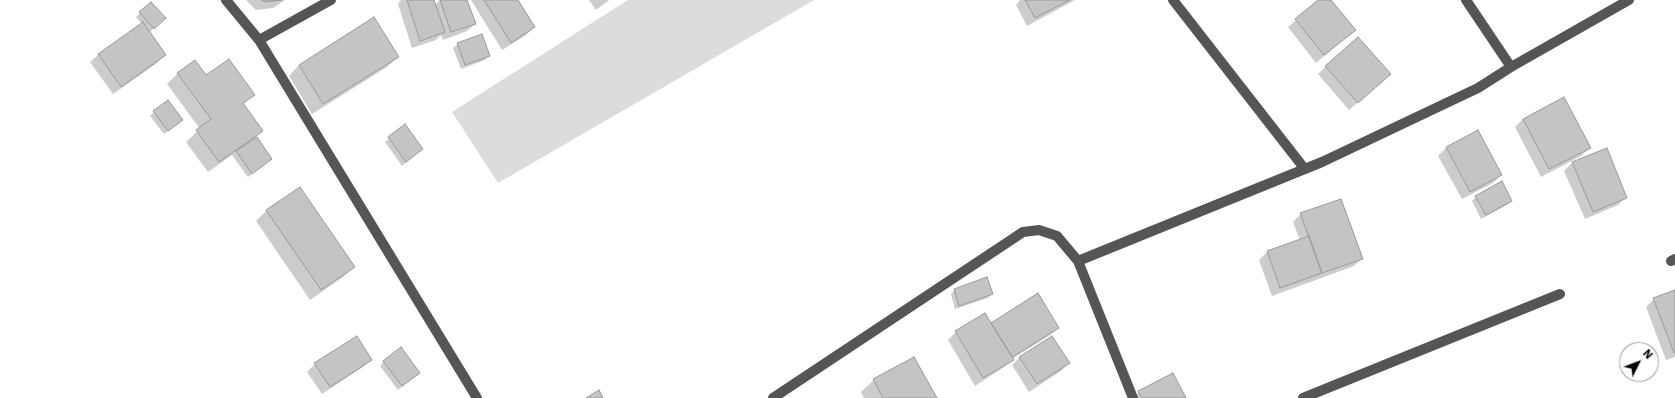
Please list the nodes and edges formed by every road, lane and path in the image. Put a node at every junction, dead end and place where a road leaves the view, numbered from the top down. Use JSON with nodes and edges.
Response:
{"nodes":[{"id":1,"x":226,"y":0,"type":"edge"},
{"id":2,"x":331,"y":0,"type":"edge"},
{"id":3,"x":1173,"y":0,"type":"edge"},
{"id":4,"x":1466,"y":0,"type":"edge"},
{"id":5,"x":1629,"y":0,"type":"edge"},
{"id":6,"x":259,"y":40,"type":"junction"},
{"id":7,"x":1511,"y":67,"type":"junction"},
{"id":8,"x":1304,"y":168,"type":"junction"},
{"id":9,"x":1078,"y":261,"type":"junction"},
{"id":10,"x":1560,"y":294,"type":"dead end"},
{"id":11,"x":477,"y":398,"type":"edge"},
{"id":12,"x":773,"y":398,"type":"edge"},
{"id":13,"x":1133,"y":398,"type":"edge"},
{"id":14,"x":1303,"y":398,"type":"edge"}],
"edges":[{"from":1,"to":6,"type":"street"},
{"from":2,"to":6,"type":"street"},
{"from":3,"to":8,"type":"street"},
{"from":4,"to":7,"type":"street"},
{"from":5,"to":7,"type":"street"},
{"from":6,"to":11,"type":"street"},
{"from":7,"to":8,"type":"street"},
{"from":8,"to":9,"type":"street"},
{"from":9,"to":12,"type":"street"},
{"from":9,"to":13,"type":"street"},
{"from":10,"to":14,"type":"street"}]}
